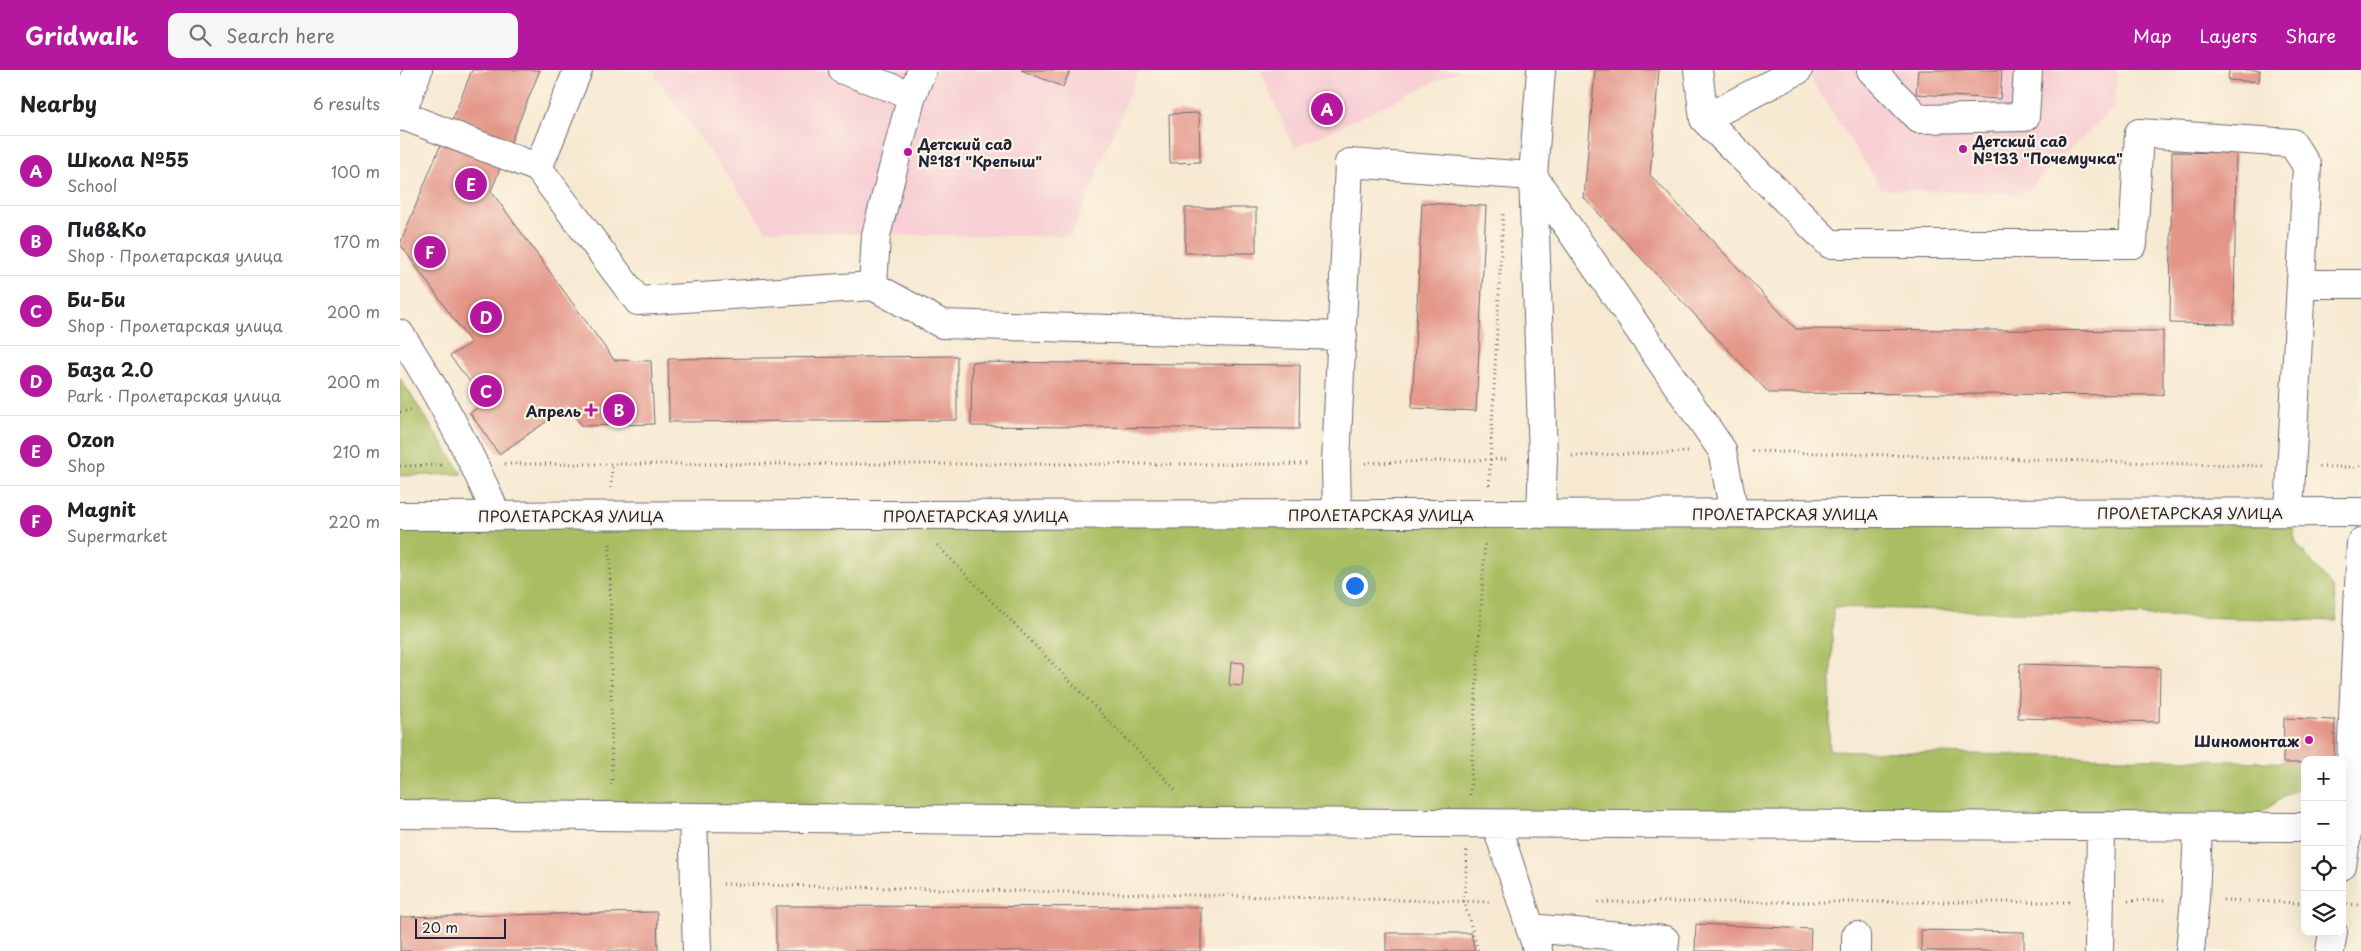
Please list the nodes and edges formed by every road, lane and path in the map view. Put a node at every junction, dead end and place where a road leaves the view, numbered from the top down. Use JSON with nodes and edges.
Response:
{"nodes":[{"id":1,"x":418,"y":70,"type":"edge"},
{"id":2,"x":578,"y":70,"type":"edge"},
{"id":3,"x":843,"y":70,"type":"edge"},
{"id":4,"x":922,"y":70,"type":"edge"},
{"id":5,"x":1541,"y":70,"type":"edge"},
{"id":6,"x":1698,"y":70,"type":"edge"},
{"id":7,"x":1798,"y":70,"type":"edge"},
{"id":8,"x":1871,"y":70,"type":"edge"},
{"id":9,"x":2028,"y":70,"type":"edge"},
{"id":10,"x":912,"y":95,"type":"junction"},
{"id":11,"x":400,"y":116,"type":"edge"},
{"id":12,"x":1704,"y":119,"type":"junction"},
{"id":13,"x":538,"y":168,"type":"junction"},
{"id":14,"x":1504,"y":174,"type":"junction"},
{"id":15,"x":1533,"y":176,"type":"junction"},
{"id":16,"x":2302,"y":284,"type":"junction"},
{"id":17,"x":2361,"y":284,"type":"edge"},
{"id":18,"x":873,"y":286,"type":"junction"},
{"id":19,"x":400,"y":334,"type":"edge"},
{"id":20,"x":1343,"y":336,"type":"junction"},
{"id":21,"x":1722,"y":450,"type":"junction"},
{"id":22,"x":1543,"y":457,"type":"junction"},
{"id":23,"x":1491,"y":460,"type":"junction"},
{"id":24,"x":475,"y":464,"type":"junction"},
{"id":25,"x":612,"y":464,"type":"junction"},
{"id":26,"x":1336,"y":464,"type":"junction"},
{"id":27,"x":400,"y":466,"type":"edge"},
{"id":28,"x":2292,"y":467,"type":"junction"},
{"id":29,"x":2361,"y":467,"type":"edge"},
{"id":30,"x":2290,"y":512,"type":"junction"},
{"id":31,"x":2361,"y":512,"type":"edge"},
{"id":32,"x":1734,"y":513,"type":"junction"},
{"id":33,"x":1338,"y":514,"type":"junction"},
{"id":34,"x":1487,"y":514,"type":"junction"},
{"id":35,"x":1541,"y":514,"type":"junction"},
{"id":36,"x":610,"y":515,"type":"junction"},
{"id":37,"x":908,"y":515,"type":"junction"},
{"id":38,"x":400,"y":516,"type":"edge"},
{"id":39,"x":497,"y":516,"type":"junction"},
{"id":40,"x":2361,"y":543,"type":"edge"},
{"id":41,"x":400,"y":814,"type":"edge"},
{"id":42,"x":613,"y":816,"type":"junction"},
{"id":43,"x":693,"y":817,"type":"junction"},
{"id":44,"x":1207,"y":822,"type":"junction"},
{"id":45,"x":1469,"y":824,"type":"junction"},
{"id":46,"x":1496,"y":824,"type":"junction"},
{"id":47,"x":2101,"y":826,"type":"junction"},
{"id":48,"x":2198,"y":827,"type":"junction"},
{"id":49,"x":2301,"y":827,"type":"edge"},
{"id":50,"x":2350,"y":828,"type":"edge"},
{"id":51,"x":2346,"y":847,"type":"edge"},
{"id":52,"x":2346,"y":904,"type":"edge"},
{"id":53,"x":2361,"y":904,"type":"edge"},
{"id":54,"x":2332,"y":936,"type":"edge"},
{"id":55,"x":1534,"y":939,"type":"edge"},
{"id":56,"x":697,"y":951,"type":"edge"},
{"id":57,"x":1478,"y":951,"type":"edge"},
{"id":58,"x":1664,"y":951,"type":"edge"},
{"id":59,"x":2099,"y":951,"type":"edge"},
{"id":60,"x":2190,"y":951,"type":"edge"},
{"id":61,"x":2330,"y":951,"type":"edge"}],
"edges":[{"from":1,"to":11,"type":"street"},
{"from":2,"to":13,"type":"street"},
{"from":3,"to":10,"type":"street"},
{"from":4,"to":10,"type":"street"},
{"from":5,"to":15,"type":"street"},
{"from":6,"to":12,"type":"street"},
{"from":7,"to":12,"type":"street"},
{"from":8,"to":9,"type":"street"},
{"from":10,"to":18,"type":"street"},
{"from":11,"to":13,"type":"street"},
{"from":12,"to":16,"type":"street"},
{"from":13,"to":18,"type":"street"},
{"from":14,"to":15,"type":"street"},
{"from":14,"to":20,"type":"street"},
{"from":14,"to":23,"type":"path"},
{"from":15,"to":21,"type":"street"},
{"from":15,"to":22,"type":"street"},
{"from":16,"to":17,"type":"street"},
{"from":16,"to":28,"type":"street"},
{"from":18,"to":20,"type":"street"},
{"from":19,"to":24,"type":"street"},
{"from":20,"to":26,"type":"street"},
{"from":21,"to":22,"type":"path"},
{"from":21,"to":28,"type":"path"},
{"from":21,"to":32,"type":"street"},
{"from":22,"to":23,"type":"path"},
{"from":22,"to":35,"type":"street"},
{"from":23,"to":26,"type":"path"},
{"from":23,"to":34,"type":"path"},
{"from":24,"to":25,"type":"path"},
{"from":24,"to":27,"type":"path"},
{"from":24,"to":39,"type":"street"},
{"from":25,"to":26,"type":"path"},
{"from":25,"to":36,"type":"path"},
{"from":26,"to":33,"type":"street"},
{"from":28,"to":29,"type":"path"},
{"from":28,"to":30,"type":"street"},
{"from":30,"to":31,"type":"street","name":"ПРОЛЕТАРСКАЯ УЛИЦА"},
{"from":30,"to":32,"type":"street","name":"ПРОЛЕТАРСКАЯ УЛИЦА"},
{"from":32,"to":35,"type":"street","name":"ПРОЛЕТАРСКАЯ УЛИЦА"},
{"from":33,"to":34,"type":"street","name":"ПРОЛЕТАРСКАЯ УЛИЦА"},
{"from":33,"to":37,"type":"street","name":"ПРОЛЕТАРСКАЯ УЛИЦА"},
{"from":34,"to":35,"type":"street","name":"ПРОЛЕТАРСКАЯ УЛИЦА"},
{"from":34,"to":45,"type":"path"},
{"from":36,"to":37,"type":"street","name":"ПРОЛЕТАРСКАЯ УЛИЦА"},
{"from":36,"to":39,"type":"street","name":"ПРОЛЕТАРСКАЯ УЛИЦА"},
{"from":36,"to":42,"type":"path"},
{"from":37,"to":44,"type":"path"},
{"from":38,"to":39,"type":"street","name":"ПРОЛЕТАРСКАЯ УЛИЦА"},
{"from":40,"to":50,"type":"street"},
{"from":41,"to":42,"type":"street"},
{"from":42,"to":43,"type":"street"},
{"from":43,"to":44,"type":"street"},
{"from":43,"to":56,"type":"street"},
{"from":44,"to":45,"type":"street"},
{"from":45,"to":46,"type":"street"},
{"from":45,"to":57,"type":"path"},
{"from":46,"to":47,"type":"street"},
{"from":46,"to":55,"type":"street"},
{"from":47,"to":48,"type":"street"},
{"from":47,"to":59,"type":"street"},
{"from":48,"to":49,"type":"street"},
{"from":48,"to":60,"type":"street"},
{"from":50,"to":51,"type":"street"},
{"from":52,"to":53,"type":"path"},
{"from":54,"to":61,"type":"street"},
{"from":55,"to":58,"type":"street"}]}
